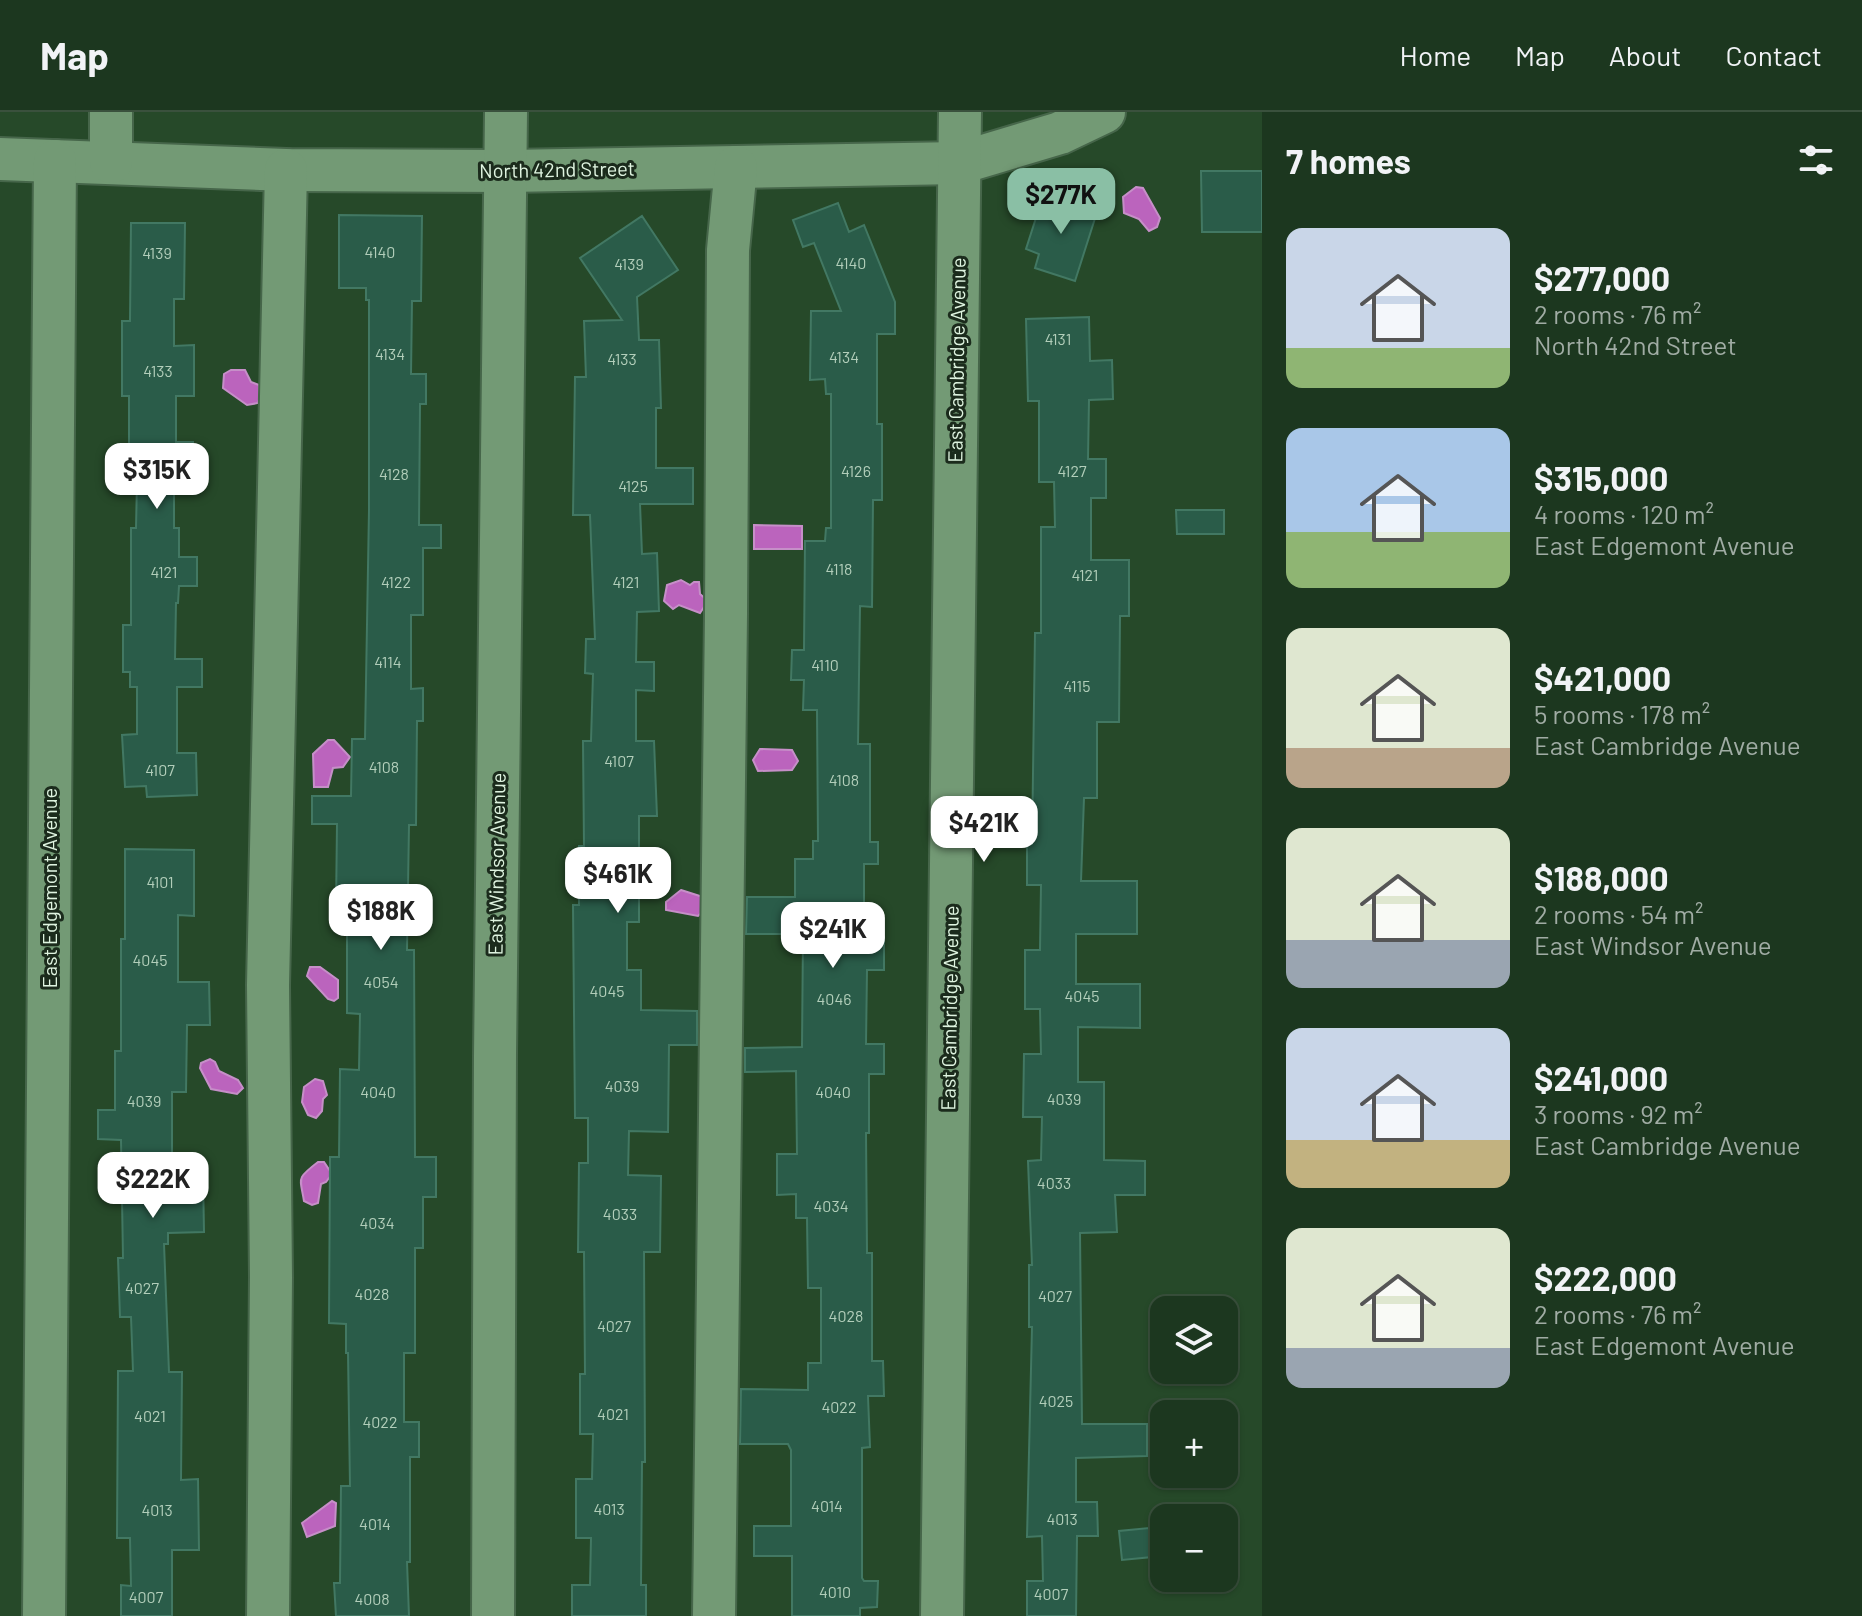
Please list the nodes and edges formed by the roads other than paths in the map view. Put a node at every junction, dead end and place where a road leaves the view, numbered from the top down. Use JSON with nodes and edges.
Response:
{"nodes":[{"id":1,"x":111,"y":112,"type":"edge"},
{"id":2,"x":506,"y":112,"type":"edge"},
{"id":3,"x":960,"y":112,"type":"edge"},
{"id":4,"x":1104,"y":112,"type":"edge"},
{"id":5,"x":0,"y":159,"type":"edge"},
{"id":6,"x":55,"y":161,"type":"junction"},
{"id":7,"x":111,"y":162,"type":"junction"},
{"id":8,"x":960,"y":163,"type":"junction"},
{"id":9,"x":736,"y":167,"type":"junction"},
{"id":10,"x":286,"y":170,"type":"junction"},
{"id":11,"x":505,"y":171,"type":"junction"},
{"id":12,"x":44,"y":1616,"type":"edge"},
{"id":13,"x":268,"y":1616,"type":"edge"},
{"id":14,"x":493,"y":1616,"type":"edge"},
{"id":15,"x":714,"y":1616,"type":"edge"},
{"id":16,"x":942,"y":1616,"type":"edge"}],
"edges":[{"from":1,"to":7,"type":"street"},
{"from":2,"to":11,"type":"street","name":"East Windsor Avenue"},
{"from":3,"to":8,"type":"street","name":"East Cambridge Avenue"},
{"from":4,"to":8,"type":"street","name":"North 42nd Street"},
{"from":5,"to":6,"type":"street","name":"North 42nd Street"},
{"from":6,"to":7,"type":"street","name":"North 42nd Street"},
{"from":6,"to":12,"type":"street","name":"East Edgemont Avenue"},
{"from":7,"to":10,"type":"street","name":"North 42nd Street"},
{"from":8,"to":9,"type":"street","name":"North 42nd Street"},
{"from":8,"to":16,"type":"street","name":"East Cambridge Avenue"},
{"from":9,"to":11,"type":"street","name":"North 42nd Street"},
{"from":9,"to":15,"type":"street"},
{"from":10,"to":11,"type":"street","name":"North 42nd Street"},
{"from":10,"to":13,"type":"street"},
{"from":11,"to":14,"type":"street","name":"East Windsor Avenue"}]}
